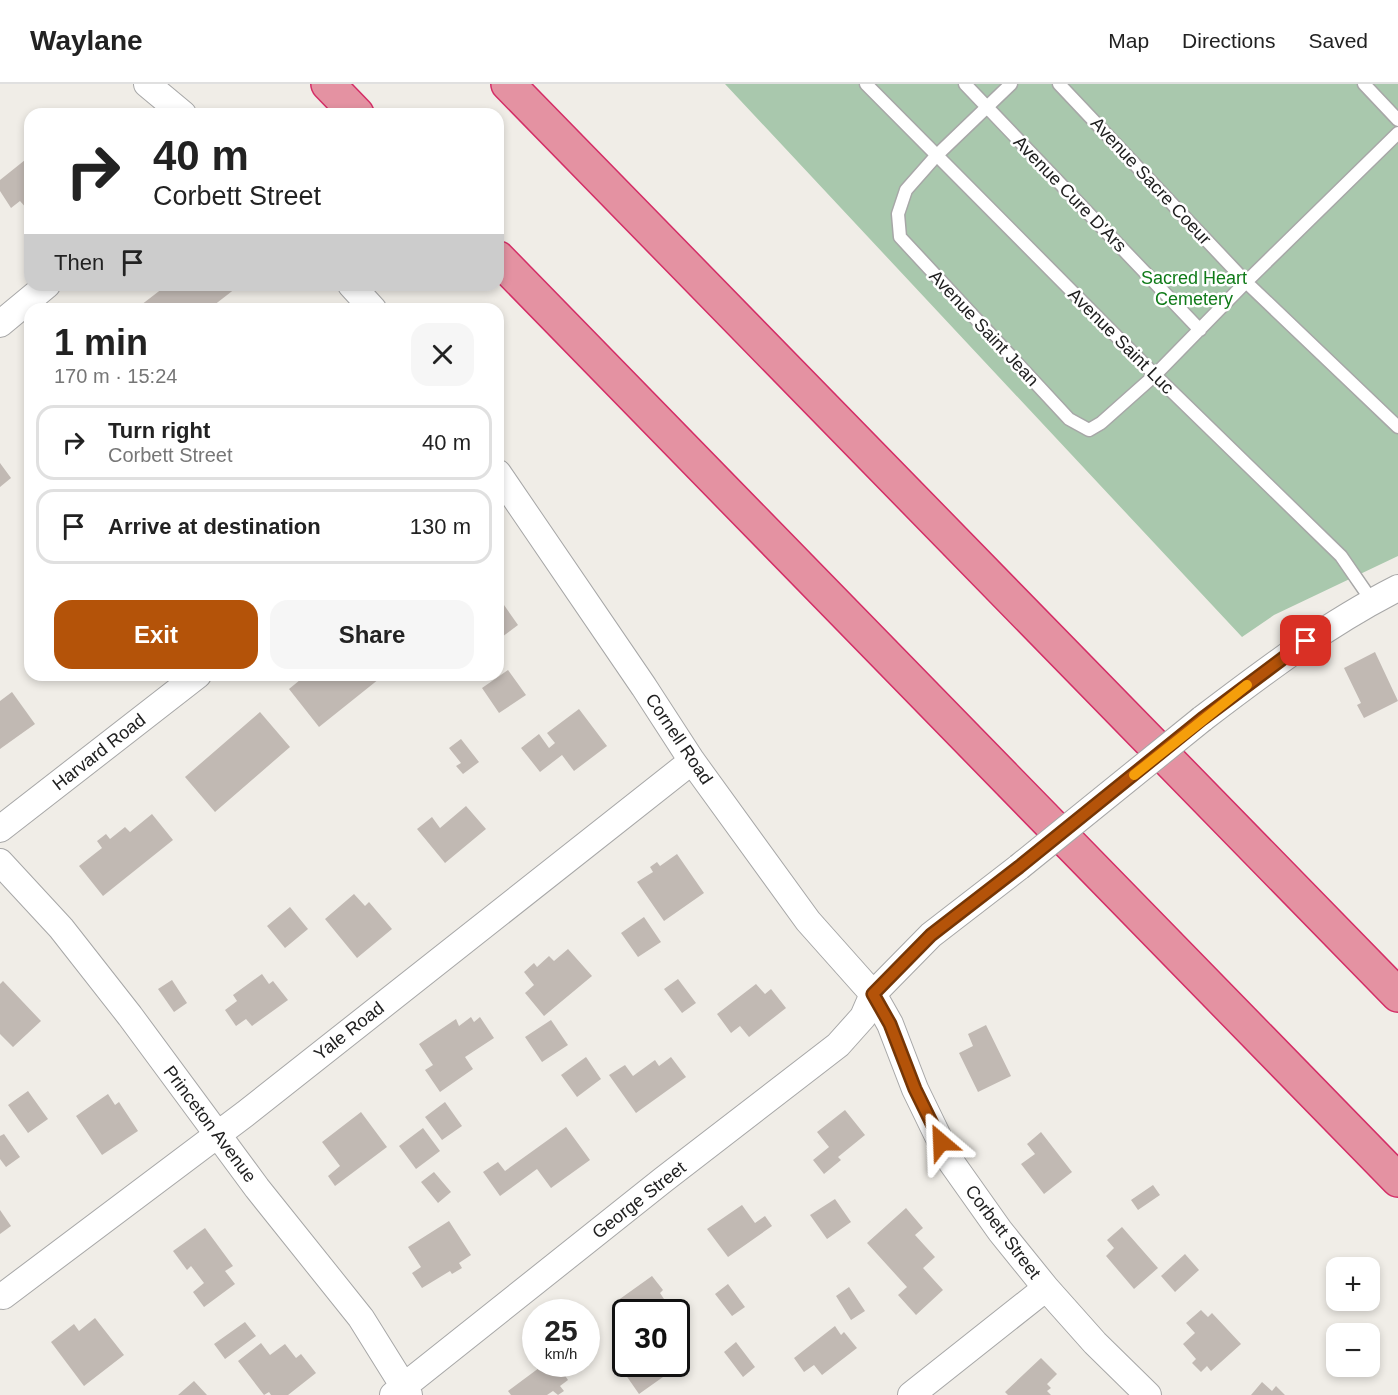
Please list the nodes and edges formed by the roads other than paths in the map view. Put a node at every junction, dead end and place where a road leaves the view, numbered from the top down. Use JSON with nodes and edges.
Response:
{"nodes":[{"id":1,"x":147,"y":84,"type":"edge"},
{"id":2,"x":328,"y":84,"type":"edge"},
{"id":3,"x":508,"y":84,"type":"edge"},
{"id":4,"x":866,"y":84,"type":"edge"},
{"id":5,"x":965,"y":84,"type":"edge"},
{"id":6,"x":1011,"y":84,"type":"edge"},
{"id":7,"x":1059,"y":84,"type":"edge"},
{"id":8,"x":1364,"y":84,"type":"edge"},
{"id":9,"x":988,"y":107,"type":"junction"},
{"id":10,"x":176,"y":108,"type":"edge"},
{"id":11,"x":351,"y":108,"type":"edge"},
{"id":12,"x":1398,"y":120,"type":"edge"},
{"id":13,"x":1398,"y":133,"type":"edge"},
{"id":14,"x":936,"y":156,"type":"junction"},
{"id":15,"x":504,"y":264,"type":"edge"},
{"id":16,"x":1246,"y":282,"type":"junction"},
{"id":17,"x":40,"y":291,"type":"edge"},
{"id":18,"x":356,"y":291,"type":"edge"},
{"id":19,"x":25,"y":303,"type":"edge"},
{"id":20,"x":368,"y":303,"type":"edge"},
{"id":21,"x":24,"y":304,"type":"edge"},
{"id":22,"x":0,"y":324,"type":"edge"},
{"id":23,"x":1200,"y":330,"type":"junction"},
{"id":24,"x":1155,"y":375,"type":"junction"},
{"id":25,"x":1398,"y":427,"type":"edge"},
{"id":26,"x":504,"y":482,"type":"edge"},
{"id":27,"x":1398,"y":588,"type":"edge"},
{"id":28,"x":1372,"y":601,"type":"junction"},
{"id":29,"x":190,"y":681,"type":"edge"},
{"id":30,"x":692,"y":761,"type":"junction"},
{"id":31,"x":0,"y":829,"type":"edge"},
{"id":32,"x":0,"y":862,"type":"edge"},
{"id":33,"x":873,"y":994,"type":"junction"},
{"id":34,"x":1398,"y":995,"type":"edge"},
{"id":35,"x":218,"y":1134,"type":"junction"},
{"id":36,"x":1398,"y":1180,"type":"edge"},
{"id":37,"x":1046,"y":1288,"type":"junction"},
{"id":38,"x":3,"y":1296,"type":"dead end"},
{"id":39,"x":402,"y":1392,"type":"edge"},
{"id":40,"x":911,"y":1395,"type":"edge"},
{"id":41,"x":1148,"y":1395,"type":"edge"}],
"edges":[{"from":1,"to":10,"type":"street"},
{"from":2,"to":11,"type":"highway"},
{"from":3,"to":34,"type":"highway"},
{"from":4,"to":14,"type":"lane","name":"Avenue Saint Luc"},
{"from":5,"to":9,"type":"lane","name":"Avenue Cure D'Ars"},
{"from":6,"to":9,"type":"lane"},
{"from":7,"to":16,"type":"lane","name":"Avenue Sacre Coeur"},
{"from":8,"to":12,"type":"lane"},
{"from":9,"to":14,"type":"lane"},
{"from":9,"to":23,"type":"lane","name":"Avenue Cure D'Ars"},
{"from":13,"to":16,"type":"lane"},
{"from":14,"to":24,"type":"lane","name":"Avenue Saint Luc"},
{"from":14,"to":24,"type":"lane","name":"Avenue Saint Jean"},
{"from":15,"to":36,"type":"highway"},
{"from":16,"to":23,"type":"lane"},
{"from":16,"to":25,"type":"lane","name":"Avenue Sacre Coeur"},
{"from":17,"to":19,"type":"street"},
{"from":18,"to":20,"type":"street"},
{"from":21,"to":22,"type":"street"},
{"from":23,"to":24,"type":"lane"},
{"from":24,"to":28,"type":"lane","name":"Avenue Saint Luc"},
{"from":26,"to":30,"type":"street","name":"Cornell Road"},
{"from":27,"to":28,"type":"street"},
{"from":28,"to":33,"type":"street","bridge":true},
{"from":29,"to":31,"type":"street","name":"Harvard Road"},
{"from":30,"to":33,"type":"street","name":"Cornell Road"},
{"from":30,"to":35,"type":"street","name":"Yale Road"},
{"from":32,"to":35,"type":"street","name":"Princeton Avenue"},
{"from":33,"to":37,"type":"street","name":"Corbett Street"},
{"from":33,"to":39,"type":"street","name":"George Street"},
{"from":35,"to":38,"type":"street","name":"Yale Road"},
{"from":35,"to":39,"type":"street","name":"Princeton Avenue"},
{"from":37,"to":40,"type":"street"},
{"from":37,"to":41,"type":"street","name":"Corbett Street"}]}
